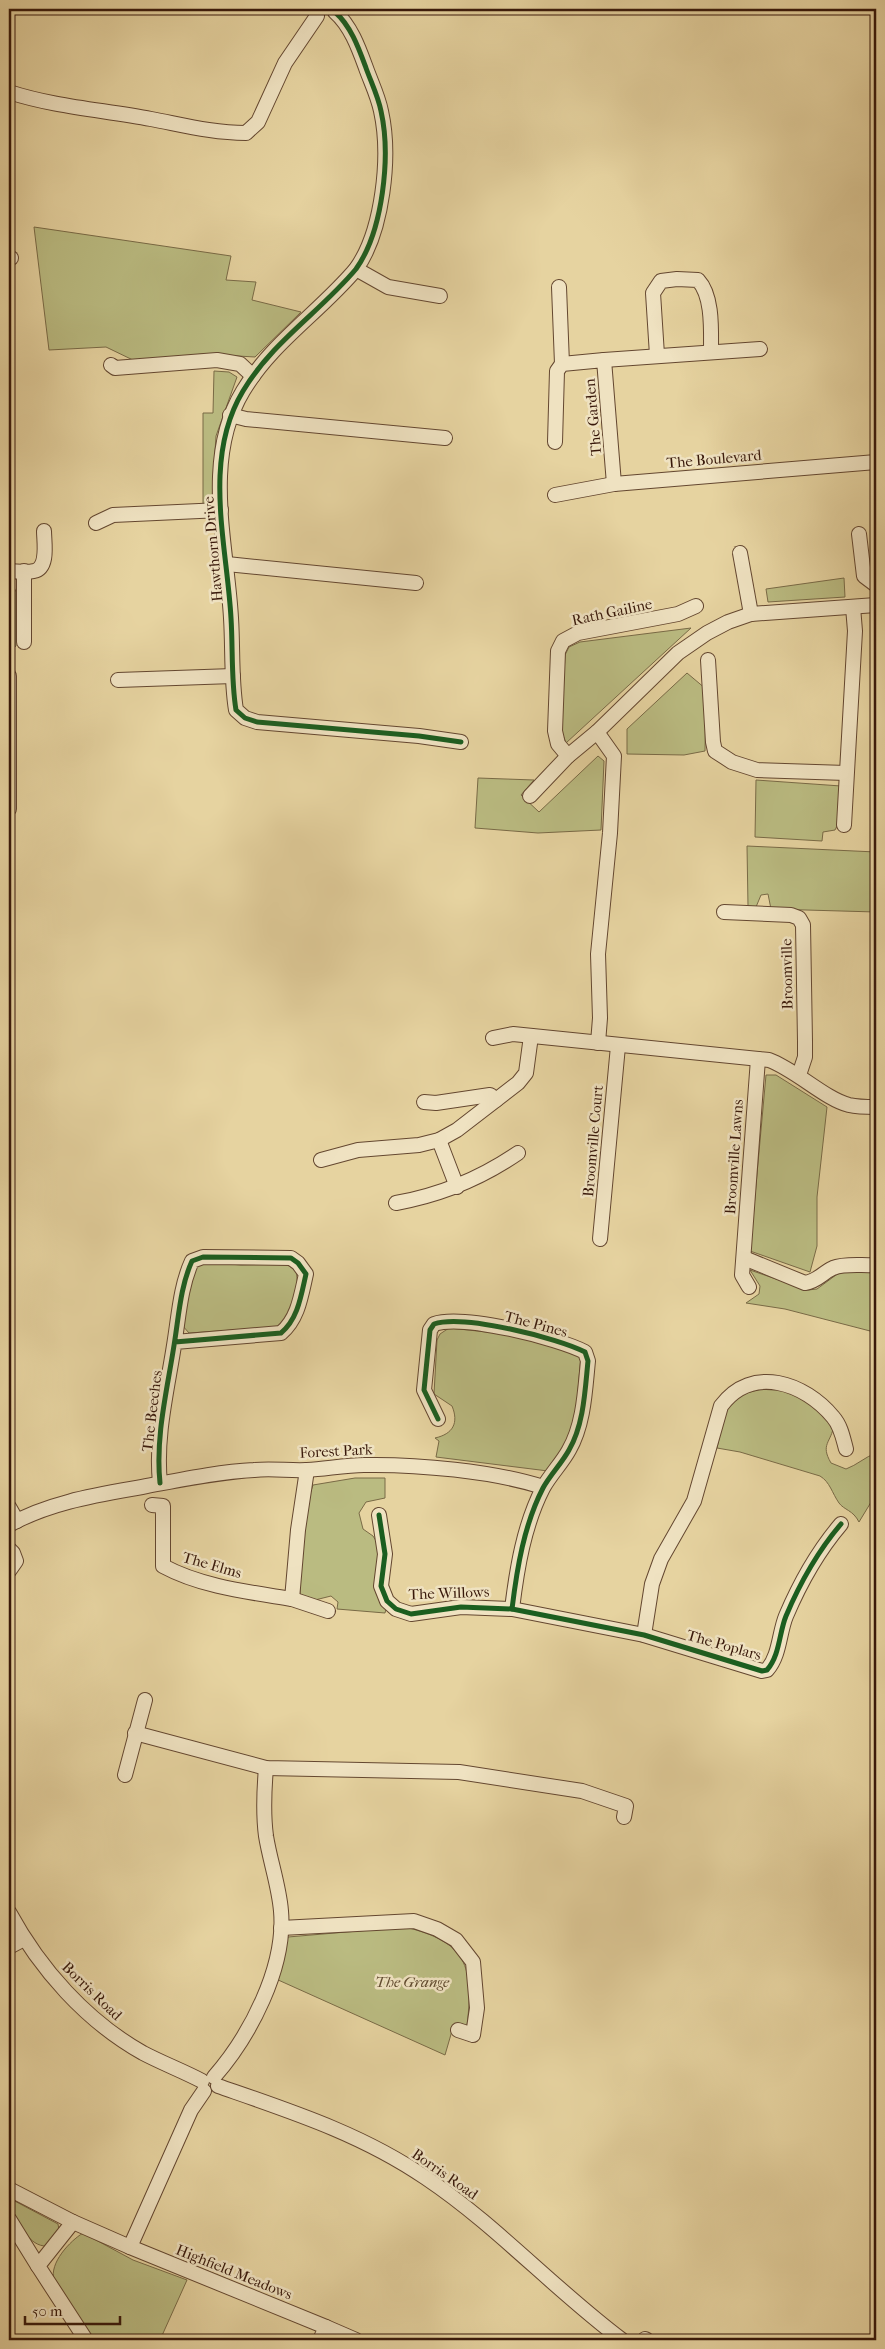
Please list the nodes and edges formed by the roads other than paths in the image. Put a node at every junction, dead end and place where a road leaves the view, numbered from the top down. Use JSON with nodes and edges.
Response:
{"nodes":[{"id":1,"x":336,"y":10,"type":"edge"},
{"id":2,"x":313,"y":13,"type":"edge"},
{"id":3,"x":9,"y":92,"type":"edge"},
{"id":4,"x":356,"y":269,"type":"junction"},
{"id":5,"x":559,"y":287,"type":"dead end"},
{"id":6,"x":440,"y":296,"type":"dead end"},
{"id":7,"x":760,"y":349,"type":"dead end"},
{"id":8,"x":711,"y":351,"type":"junction"},
{"id":9,"x":657,"y":355,"type":"junction"},
{"id":10,"x":604,"y":360,"type":"junction"},
{"id":11,"x":562,"y":364,"type":"junction"},
{"id":12,"x":111,"y":365,"type":"dead end"},
{"id":13,"x":254,"y":376,"type":"junction"},
{"id":14,"x":230,"y":415,"type":"junction"},
{"id":15,"x":445,"y":438,"type":"dead end"},
{"id":16,"x":555,"y":442,"type":"dead end"},
{"id":17,"x":876,"y":462,"type":"edge"},
{"id":18,"x":614,"y":484,"type":"junction"},
{"id":19,"x":555,"y":495,"type":"dead end"},
{"id":20,"x":221,"y":510,"type":"junction"},
{"id":21,"x":96,"y":523,"type":"dead end"},
{"id":22,"x":44,"y":531,"type":"dead end"},
{"id":23,"x":859,"y":534,"type":"dead end"},
{"id":24,"x":740,"y":553,"type":"dead end"},
{"id":25,"x":227,"y":564,"type":"junction"},
{"id":26,"x":9,"y":571,"type":"edge"},
{"id":27,"x":24,"y":571,"type":"junction"},
{"id":28,"x":416,"y":583,"type":"dead end"},
{"id":29,"x":876,"y":585,"type":"edge"},
{"id":30,"x":876,"y":605,"type":"edge"},
{"id":31,"x":696,"y":606,"type":"dead end"},
{"id":32,"x":853,"y":607,"type":"junction"},
{"id":33,"x":751,"y":614,"type":"junction"},
{"id":34,"x":24,"y":642,"type":"dead end"},
{"id":35,"x":708,"y":660,"type":"dead end"},
{"id":36,"x":233,"y":676,"type":"junction"},
{"id":37,"x":9,"y":678,"type":"edge"},
{"id":38,"x":118,"y":680,"type":"dead end"},
{"id":39,"x":597,"y":732,"type":"junction"},
{"id":40,"x":461,"y":742,"type":"dead end"},
{"id":41,"x":568,"y":756,"type":"junction"},
{"id":42,"x":846,"y":773,"type":"junction"},
{"id":43,"x":530,"y":796,"type":"dead end"},
{"id":44,"x":9,"y":809,"type":"edge"},
{"id":45,"x":844,"y":825,"type":"dead end"},
{"id":46,"x":724,"y":912,"type":"dead end"},
{"id":47,"x":531,"y":1036,"type":"junction"},
{"id":48,"x":493,"y":1038,"type":"dead end"},
{"id":49,"x":598,"y":1043,"type":"junction"},
{"id":50,"x":618,"y":1046,"type":"junction"},
{"id":51,"x":758,"y":1059,"type":"junction"},
{"id":52,"x":799,"y":1075,"type":"junction"},
{"id":53,"x":496,"y":1100,"type":"junction"},
{"id":54,"x":424,"y":1102,"type":"dead end"},
{"id":55,"x":876,"y":1107,"type":"edge"},
{"id":56,"x":439,"y":1140,"type":"junction"},
{"id":57,"x":518,"y":1153,"type":"dead end"},
{"id":58,"x":321,"y":1160,"type":"dead end"},
{"id":59,"x":457,"y":1187,"type":"junction"},
{"id":60,"x":396,"y":1203,"type":"dead end"},
{"id":61,"x":600,"y":1239,"type":"dead end"},
{"id":62,"x":744,"y":1258,"type":"junction"},
{"id":63,"x":876,"y":1266,"type":"edge"},
{"id":64,"x":749,"y":1287,"type":"dead end"},
{"id":65,"x":175,"y":1342,"type":"junction"},
{"id":66,"x":438,"y":1419,"type":"dead end"},
{"id":67,"x":846,"y":1449,"type":"dead end"},
{"id":68,"x":307,"y":1470,"type":"junction"},
{"id":69,"x":160,"y":1483,"type":"junction"},
{"id":70,"x":543,"y":1487,"type":"junction"},
{"id":71,"x":152,"y":1505,"type":"dead end"},
{"id":72,"x":9,"y":1507,"type":"edge"},
{"id":73,"x":379,"y":1515,"type":"dead end"},
{"id":74,"x":13,"y":1523,"type":"edge"},
{"id":75,"x":842,"y":1524,"type":"dead end"},
{"id":76,"x":9,"y":1549,"type":"edge"},
{"id":77,"x":9,"y":1571,"type":"edge"},
{"id":78,"x":292,"y":1599,"type":"junction"},
{"id":79,"x":512,"y":1609,"type":"junction"},
{"id":80,"x":328,"y":1611,"type":"dead end"},
{"id":81,"x":644,"y":1635,"type":"junction"},
{"id":82,"x":145,"y":1700,"type":"dead end"},
{"id":83,"x":135,"y":1733,"type":"junction"},
{"id":84,"x":266,"y":1768,"type":"junction"},
{"id":85,"x":125,"y":1775,"type":"dead end"},
{"id":86,"x":624,"y":1817,"type":"dead end"},
{"id":87,"x":9,"y":1912,"type":"edge"},
{"id":88,"x":281,"y":1928,"type":"junction"},
{"id":89,"x":24,"y":1939,"type":"junction"},
{"id":90,"x":9,"y":1947,"type":"edge"},
{"id":91,"x":458,"y":2030,"type":"dead end"},
{"id":92,"x":210,"y":2084,"type":"junction"},
{"id":93,"x":9,"y":2190,"type":"edge"},
{"id":94,"x":9,"y":2219,"type":"edge"},
{"id":95,"x":73,"y":2222,"type":"junction"},
{"id":96,"x":130,"y":2247,"type":"junction"},
{"id":97,"x":38,"y":2266,"type":"junction"},
{"id":98,"x":326,"y":2327,"type":"junction"},
{"id":99,"x":86,"y":2340,"type":"edge"},
{"id":100,"x":320,"y":2340,"type":"edge"},
{"id":101,"x":356,"y":2340,"type":"edge"},
{"id":102,"x":622,"y":2340,"type":"edge"}],
"edges":[{"from":1,"to":2,"type":"street"},
{"from":1,"to":4,"type":"street","name":"Hawthorn Drive"},
{"from":2,"to":3,"type":"street"},
{"from":4,"to":6,"type":"street"},
{"from":4,"to":13,"type":"street","name":"Hawthorn Drive"},
{"from":5,"to":11,"type":"street"},
{"from":7,"to":8,"type":"street"},
{"from":8,"to":9,"type":"street"},
{"from":8,"to":9,"type":"street"},
{"from":9,"to":10,"type":"street"},
{"from":10,"to":11,"type":"street","name":"The Garden"},
{"from":10,"to":18,"type":"street","name":"The Garden"},
{"from":11,"to":16,"type":"street"},
{"from":12,"to":13,"type":"street"},
{"from":13,"to":14,"type":"street","name":"Hawthorn Drive"},
{"from":14,"to":15,"type":"street"},
{"from":14,"to":20,"type":"street","name":"Hawthorn Drive"},
{"from":17,"to":18,"type":"street","name":"The Boulevard"},
{"from":18,"to":19,"type":"street","name":"The Boulevard"},
{"from":20,"to":21,"type":"street","name":"Hawthorn Drive"},
{"from":20,"to":25,"type":"street","name":"Hawthorn Drive"},
{"from":22,"to":27,"type":"street"},
{"from":23,"to":29,"type":"street"},
{"from":24,"to":33,"type":"street"},
{"from":25,"to":28,"type":"street","name":"Hawthorn Drive"},
{"from":25,"to":36,"type":"street","name":"Hawthorn Drive"},
{"from":26,"to":27,"type":"street"},
{"from":27,"to":34,"type":"street"},
{"from":30,"to":32,"type":"street"},
{"from":31,"to":41,"type":"street","name":"Rath Gailine"},
{"from":32,"to":33,"type":"street"},
{"from":32,"to":42,"type":"street"},
{"from":33,"to":39,"type":"street"},
{"from":35,"to":42,"type":"street"},
{"from":36,"to":38,"type":"street"},
{"from":36,"to":40,"type":"street","name":"Hawthorn Drive"},
{"from":37,"to":44,"type":"street"},
{"from":39,"to":41,"type":"street"},
{"from":39,"to":49,"type":"street"},
{"from":41,"to":43,"type":"street"},
{"from":42,"to":45,"type":"street"},
{"from":46,"to":52,"type":"street","name":"Broomville"},
{"from":47,"to":48,"type":"street"},
{"from":47,"to":49,"type":"street"},
{"from":47,"to":53,"type":"street"},
{"from":49,"to":50,"type":"street"},
{"from":50,"to":51,"type":"street"},
{"from":50,"to":61,"type":"street","name":"Broomville Court"},
{"from":51,"to":52,"type":"street"},
{"from":51,"to":62,"type":"street","name":"Broomville Lawns"},
{"from":52,"to":55,"type":"street"},
{"from":53,"to":54,"type":"street"},
{"from":53,"to":56,"type":"street"},
{"from":56,"to":58,"type":"street"},
{"from":56,"to":59,"type":"street"},
{"from":57,"to":59,"type":"street"},
{"from":59,"to":60,"type":"street"},
{"from":62,"to":63,"type":"street"},
{"from":62,"to":64,"type":"street","name":"Broomville Lawns"},
{"from":65,"to":65,"type":"street","name":"The Beeches"},
{"from":65,"to":69,"type":"street","name":"The Beeches"},
{"from":66,"to":70,"type":"street","name":"The Pines"},
{"from":67,"to":81,"type":"street"},
{"from":68,"to":69,"type":"street","name":"Forest Park"},
{"from":68,"to":70,"type":"street","name":"Forest Park"},
{"from":68,"to":78,"type":"street"},
{"from":69,"to":74,"type":"street","name":"Forest Park"},
{"from":70,"to":79,"type":"street"},
{"from":71,"to":78,"type":"street","name":"The Elms"},
{"from":72,"to":74,"type":"street"},
{"from":73,"to":79,"type":"street","name":"The Willows"},
{"from":75,"to":81,"type":"street","name":"The Poplars"},
{"from":76,"to":77,"type":"street"},
{"from":78,"to":80,"type":"street","name":"The Elms"},
{"from":79,"to":81,"type":"street","name":"The Poplars"},
{"from":82,"to":83,"type":"street"},
{"from":83,"to":84,"type":"street"},
{"from":83,"to":85,"type":"street"},
{"from":84,"to":86,"type":"street"},
{"from":84,"to":88,"type":"street"},
{"from":87,"to":89,"type":"street","name":"Borris Road"},
{"from":88,"to":91,"type":"street"},
{"from":88,"to":92,"type":"street"},
{"from":89,"to":90,"type":"street"},
{"from":89,"to":92,"type":"street","name":"Borris Road"},
{"from":92,"to":96,"type":"street"},
{"from":92,"to":102,"type":"street","name":"Borris Road"},
{"from":93,"to":95,"type":"street","name":"Highfield Meadows"},
{"from":94,"to":97,"type":"street"},
{"from":95,"to":96,"type":"street","name":"Highfield Meadows"},
{"from":95,"to":97,"type":"street"},
{"from":96,"to":98,"type":"street","name":"Highfield Meadows"},
{"from":97,"to":99,"type":"street"},
{"from":98,"to":100,"type":"street"},
{"from":98,"to":101,"type":"street","name":"Highfield Meadows"}]}
